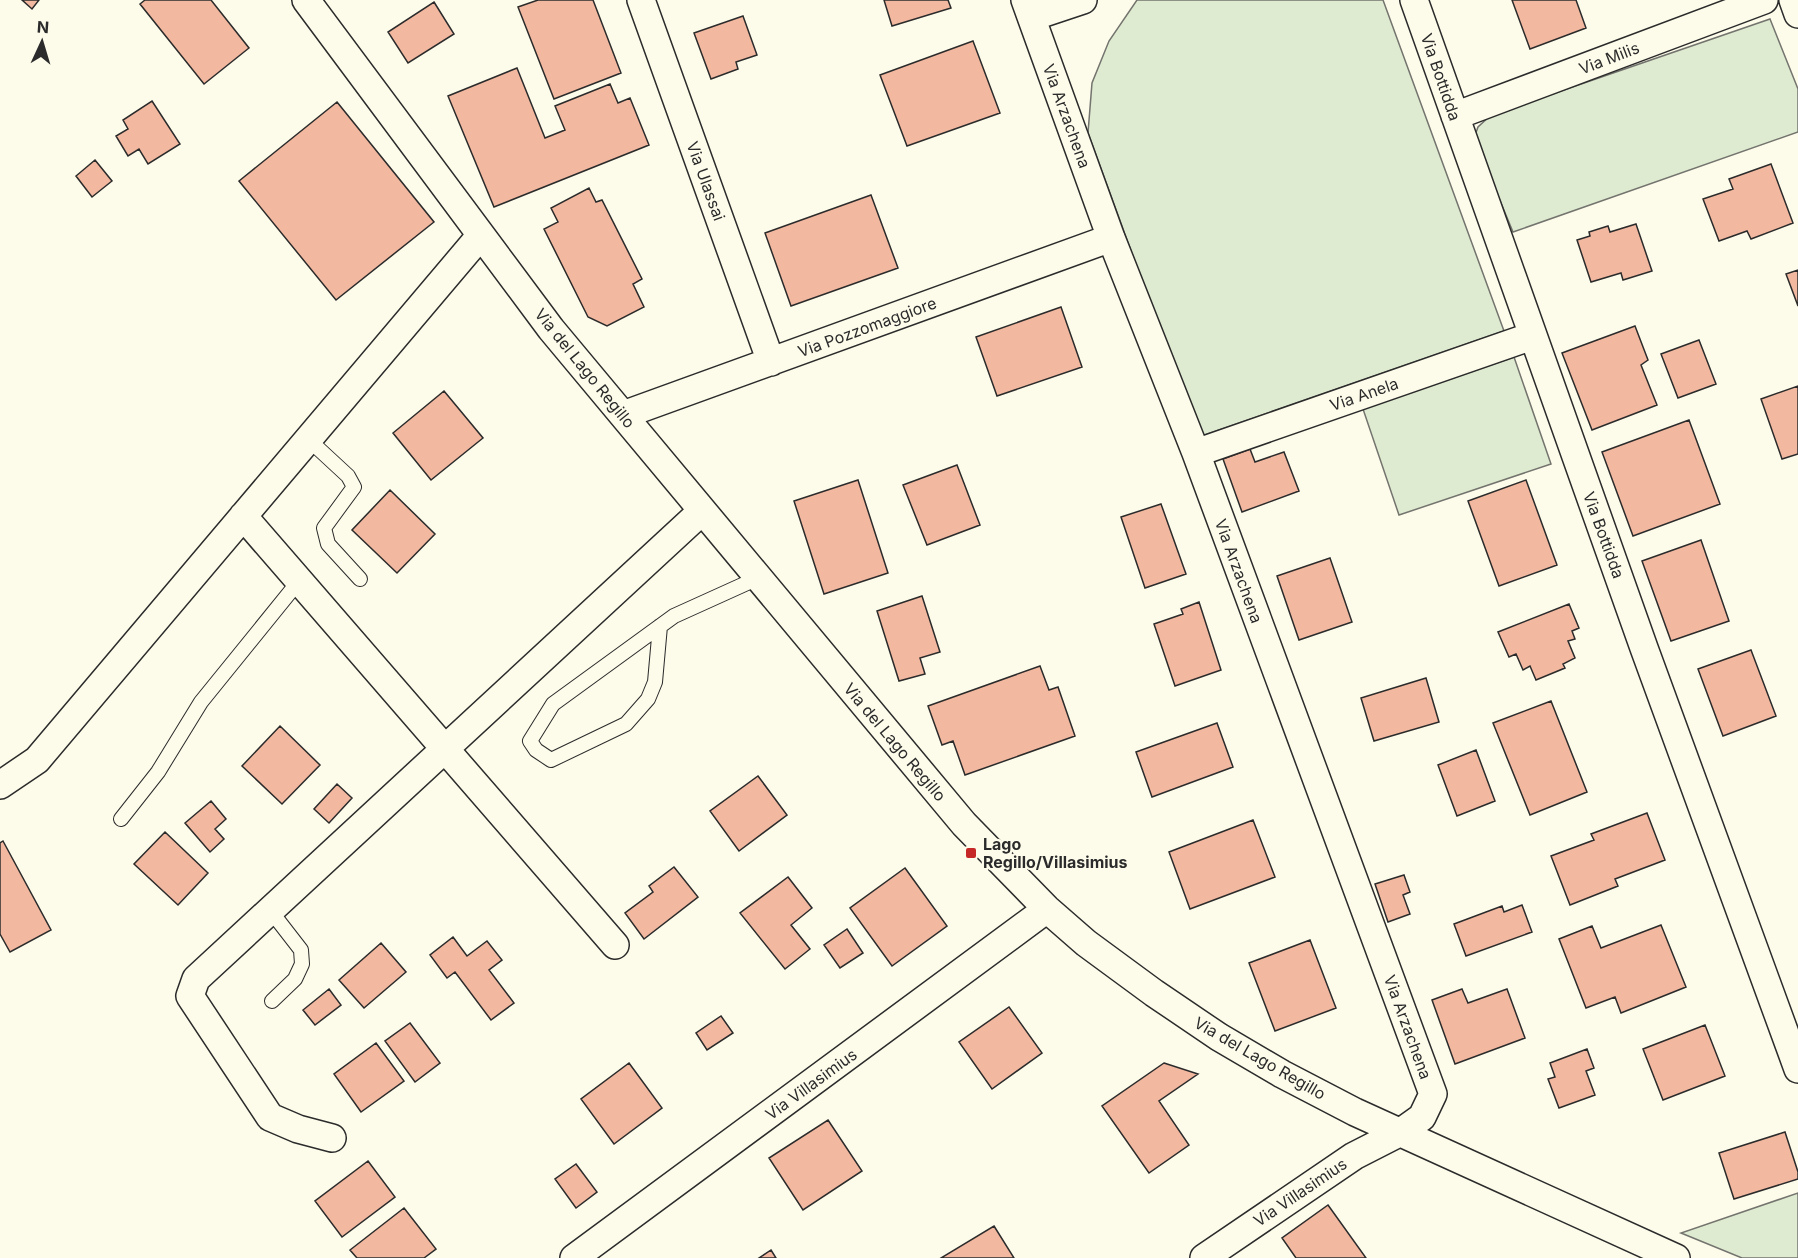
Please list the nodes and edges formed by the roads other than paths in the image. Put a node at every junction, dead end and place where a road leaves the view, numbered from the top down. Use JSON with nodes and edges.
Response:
{"nodes":[{"id":1,"x":306,"y":0,"type":"edge"},
{"id":2,"x":641,"y":0,"type":"edge"},
{"id":3,"x":1083,"y":0,"type":"edge"},
{"id":4,"x":1414,"y":0,"type":"edge"},
{"id":5,"x":1764,"y":0,"type":"edge"},
{"id":6,"x":1793,"y":0,"type":"edge"},
{"id":7,"x":1029,"y":9,"type":"edge"},
{"id":8,"x":1798,"y":14,"type":"edge"},
{"id":9,"x":1455,"y":116,"type":"junction"},
{"id":10,"x":481,"y":235,"type":"junction"},
{"id":11,"x":1111,"y":238,"type":"junction"},
{"id":12,"x":1533,"y":336,"type":"junction"},
{"id":13,"x":771,"y":362,"type":"junction"},
{"id":14,"x":623,"y":415,"type":"junction"},
{"id":15,"x":308,"y":439,"type":"junction"},
{"id":16,"x":1196,"y":453,"type":"junction"},
{"id":17,"x":702,"y":511,"type":"junction"},
{"id":18,"x":243,"y":516,"type":"junction"},
{"id":19,"x":758,"y":578,"type":"junction"},
{"id":20,"x":360,"y":579,"type":"dead end"},
{"id":21,"x":299,"y":581,"type":"junction"},
{"id":22,"x":660,"y":627,"type":"junction"},
{"id":23,"x":445,"y":749,"type":"junction"},
{"id":24,"x":0,"y":785,"type":"edge"},
{"id":25,"x":121,"y":819,"type":"dead end"},
{"id":26,"x":1047,"y":909,"type":"junction"},
{"id":27,"x":270,"y":910,"type":"junction"},
{"id":28,"x":615,"y":945,"type":"dead end"},
{"id":29,"x":272,"y":1001,"type":"dead end"},
{"id":30,"x":1798,"y":1069,"type":"edge"},
{"id":31,"x":1401,"y":1132,"type":"junction"},
{"id":32,"x":332,"y":1138,"type":"dead end"},
{"id":33,"x":574,"y":1258,"type":"edge"},
{"id":34,"x":1204,"y":1258,"type":"edge"},
{"id":35,"x":1676,"y":1258,"type":"edge"}],
"edges":[{"from":1,"to":10,"type":"street","name":"Via del Lago Regillo"},
{"from":2,"to":13,"type":"street","name":"Via Ulassai"},
{"from":3,"to":7,"type":"street"},
{"from":4,"to":9,"type":"street","name":"Via Bottidda"},
{"from":5,"to":9,"type":"street","name":"Via Milis"},
{"from":6,"to":8,"type":"street"},
{"from":7,"to":11,"type":"street","name":"Via Arzachena"},
{"from":9,"to":12,"type":"street","name":"Via Bottidda"},
{"from":10,"to":14,"type":"street","name":"Via del Lago Regillo"},
{"from":10,"to":15,"type":"street"},
{"from":11,"to":13,"type":"street","name":"Via Pozzomaggiore"},
{"from":11,"to":16,"type":"street","name":"Via Arzachena"},
{"from":12,"to":16,"type":"street","name":"Via Anela"},
{"from":12,"to":30,"type":"street","name":"Via Bottidda"},
{"from":13,"to":14,"type":"street","name":"Via Pozzomaggiore"},
{"from":14,"to":17,"type":"street","name":"Via del Lago Regillo"},
{"from":15,"to":18,"type":"street"},
{"from":15,"to":20,"type":"lane"},
{"from":16,"to":31,"type":"street","name":"Via Arzachena"},
{"from":17,"to":19,"type":"street","name":"Via del Lago Regillo"},
{"from":17,"to":23,"type":"street"},
{"from":18,"to":21,"type":"street"},
{"from":18,"to":24,"type":"street"},
{"from":19,"to":22,"type":"lane"},
{"from":19,"to":26,"type":"street","name":"Via del Lago Regillo"},
{"from":21,"to":23,"type":"street"},
{"from":21,"to":25,"type":"lane"},
{"from":22,"to":22,"type":"lane"},
{"from":23,"to":27,"type":"street"},
{"from":23,"to":28,"type":"street"},
{"from":26,"to":31,"type":"street","name":"Via del Lago Regillo"},
{"from":26,"to":33,"type":"street","name":"Via Villasimius"},
{"from":27,"to":29,"type":"lane"},
{"from":27,"to":32,"type":"street"},
{"from":31,"to":34,"type":"street","name":"Via Villasimius"},
{"from":31,"to":35,"type":"street","name":"Via del Lago Regillo"}]}
